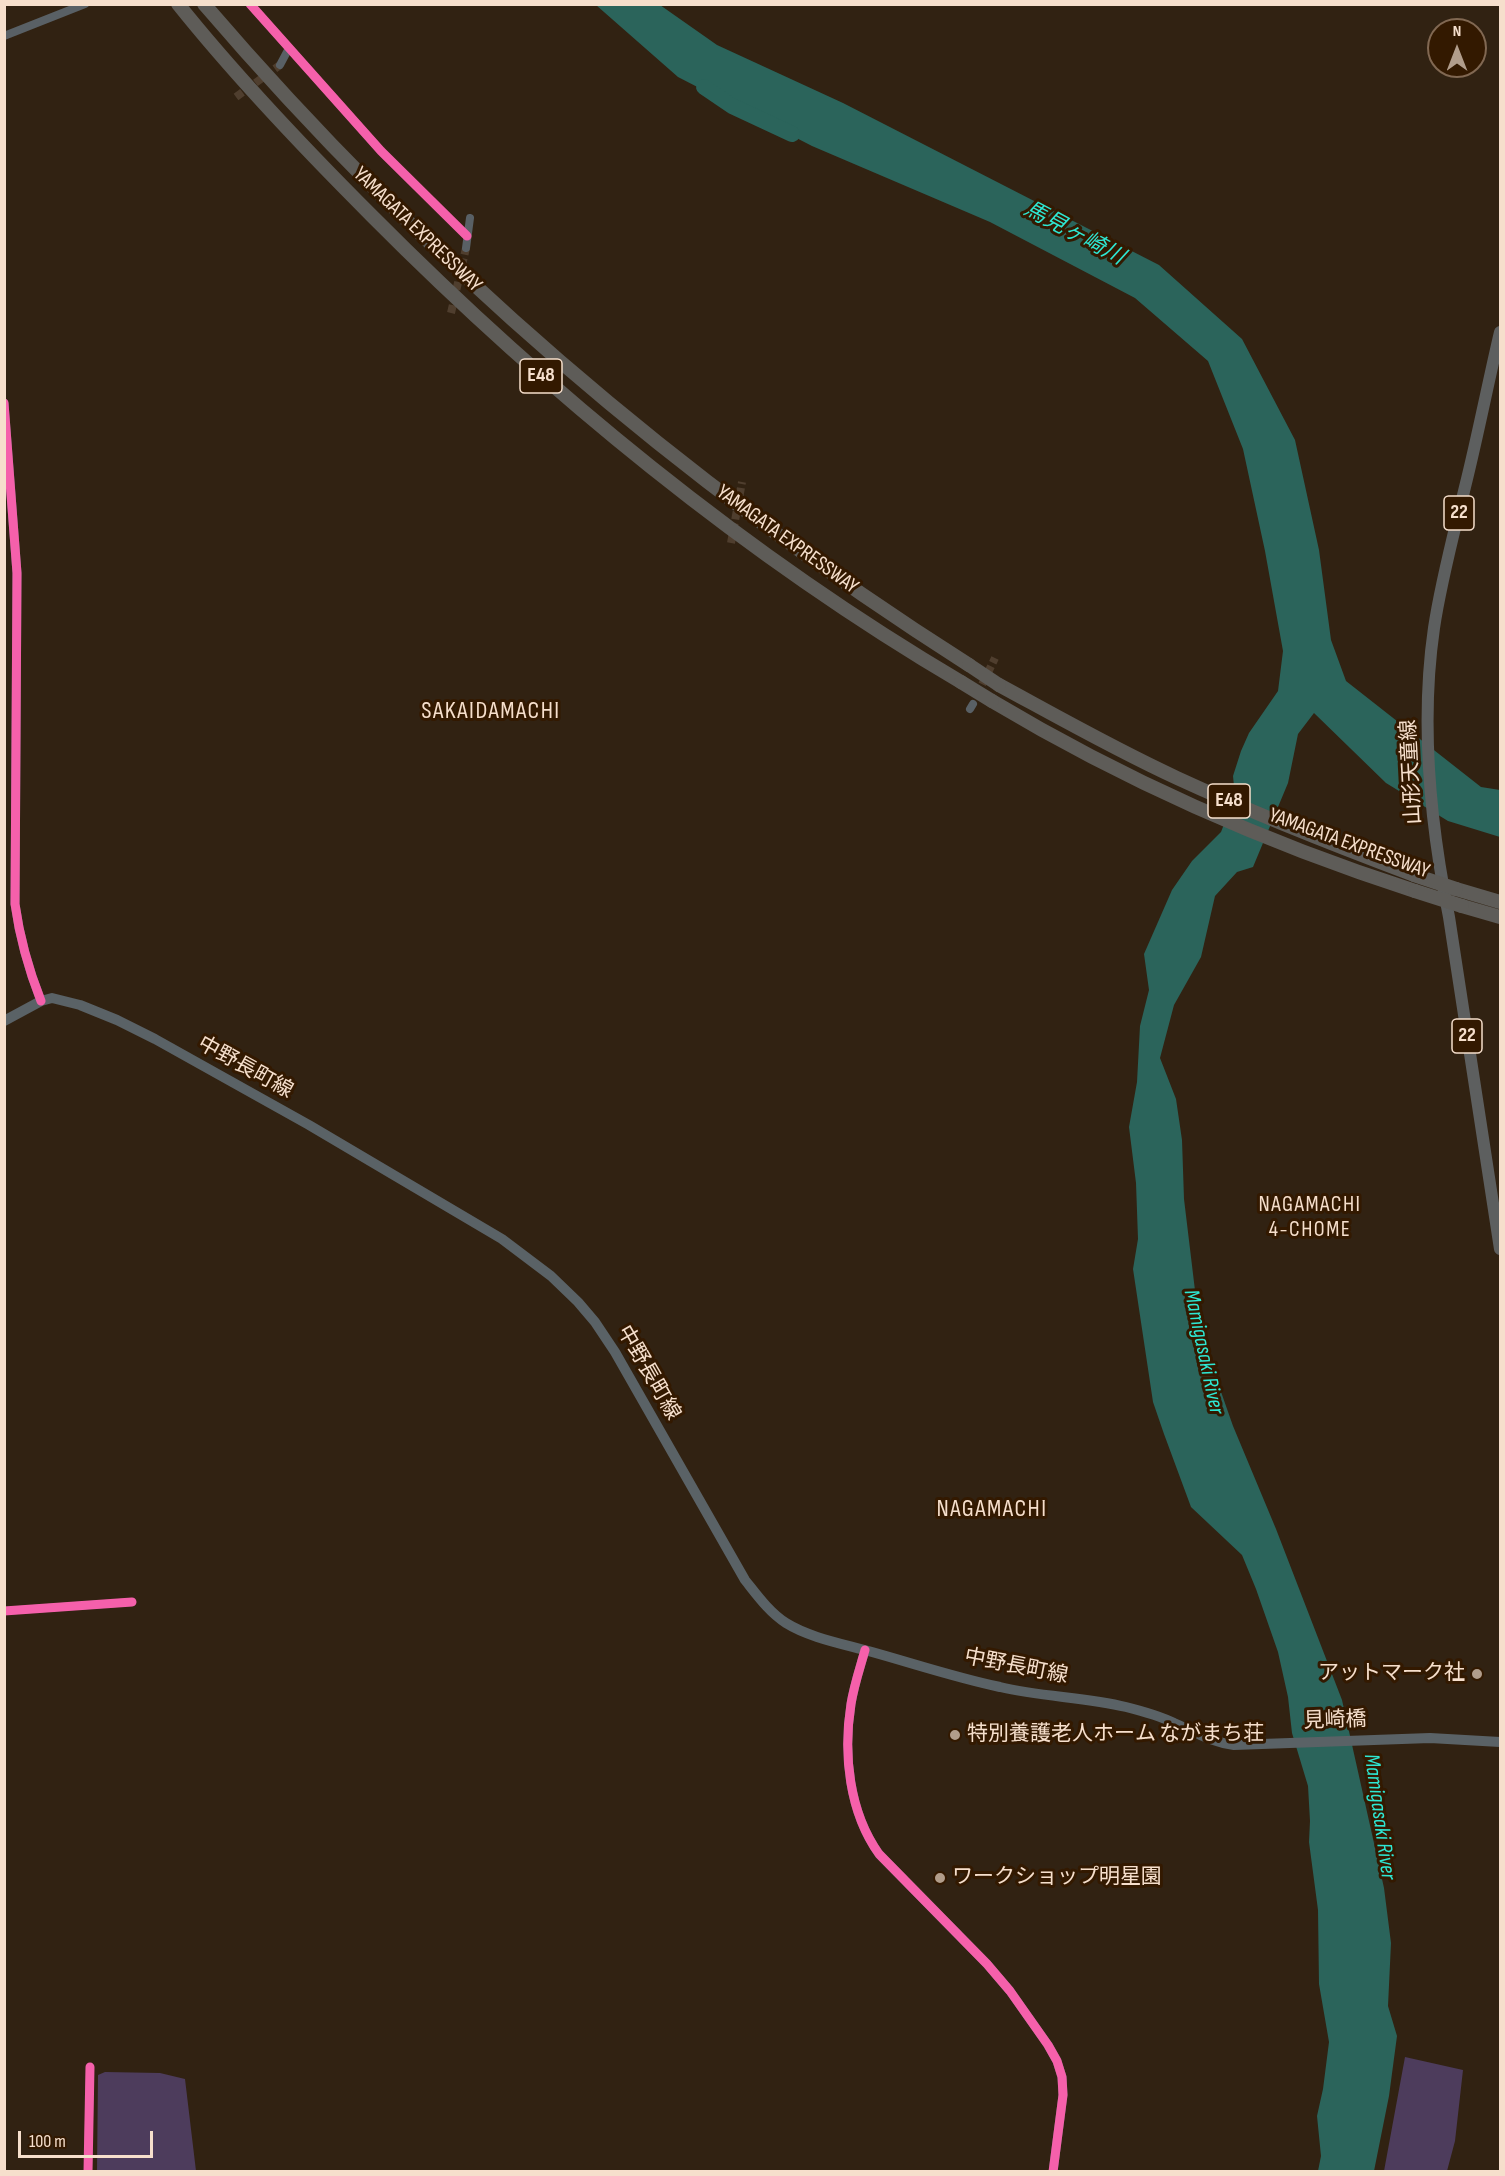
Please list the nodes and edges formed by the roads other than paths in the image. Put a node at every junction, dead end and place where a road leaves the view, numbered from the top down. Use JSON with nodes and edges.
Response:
{"nodes":[{"id":1,"x":85,"y":4,"type":"edge"},
{"id":2,"x":178,"y":4,"type":"edge"},
{"id":3,"x":204,"y":4,"type":"edge"},
{"id":4,"x":250,"y":4,"type":"edge"},
{"id":5,"x":4,"y":36,"type":"edge"},
{"id":6,"x":289,"y":48,"type":"junction"},
{"id":7,"x":280,"y":65,"type":"tunnel mouth"},
{"id":8,"x":470,"y":218,"type":"dead end"},
{"id":9,"x":467,"y":236,"type":"junction"},
{"id":10,"x":466,"y":248,"type":"tunnel mouth"},
{"id":11,"x":1500,"y":332,"type":"edge"},
{"id":12,"x":4,"y":403,"type":"edge"},
{"id":13,"x":1500,"y":902,"type":"edge"},
{"id":14,"x":1500,"y":917,"type":"edge"},
{"id":15,"x":41,"y":1001,"type":"junction"},
{"id":16,"x":4,"y":1021,"type":"edge"},
{"id":17,"x":1500,"y":1249,"type":"edge"},
{"id":18,"x":132,"y":1602,"type":"dead end"},
{"id":19,"x":4,"y":1611,"type":"edge"},
{"id":20,"x":865,"y":1650,"type":"junction"},
{"id":21,"x":1500,"y":1742,"type":"edge"},
{"id":22,"x":1241,"y":1744,"type":"joint"},
{"id":23,"x":90,"y":2067,"type":"dead end"},
{"id":24,"x":88,"y":2172,"type":"edge"},
{"id":25,"x":1053,"y":2172,"type":"edge"}],
"edges":[{"from":1,"to":5,"type":"street"},
{"from":2,"to":14,"type":"highway","name":"YAMAGATA EXPRESSWAY","number":"E48","bridge":true},
{"from":3,"to":13,"type":"highway","name":"YAMAGATA EXPRESSWAY","number":"E48","bridge":true},
{"from":4,"to":6,"type":"street"},
{"from":6,"to":7,"type":"street"},
{"from":6,"to":9,"type":"street"},
{"from":8,"to":9,"type":"street"},
{"from":9,"to":10,"type":"street"},
{"from":11,"to":17,"type":"main road","name":"山形天童線","number":"22"},
{"from":12,"to":15,"type":"street"},
{"from":15,"to":16,"type":"main road"},
{"from":15,"to":20,"type":"main road","name":"中野長町線"},
{"from":18,"to":19,"type":"street"},
{"from":20,"to":22,"type":"main road","name":"中野長町線"},
{"from":20,"to":25,"type":"street"},
{"from":21,"to":22,"type":"main road","name":"見崎橋"},
{"from":23,"to":24,"type":"street"}]}
